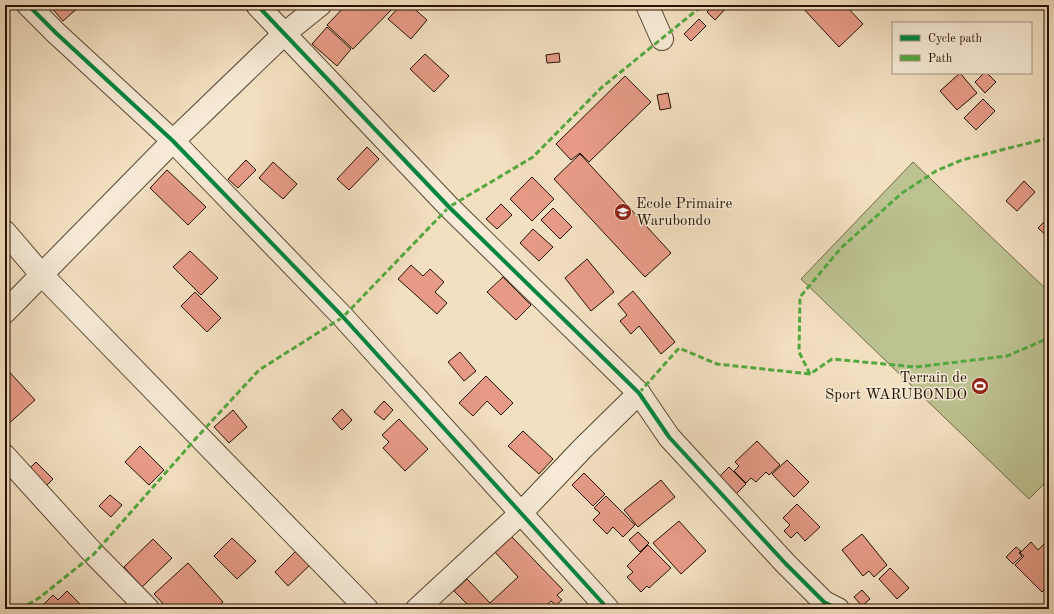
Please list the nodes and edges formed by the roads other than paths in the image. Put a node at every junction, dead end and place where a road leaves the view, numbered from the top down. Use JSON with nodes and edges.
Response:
{"nodes":[{"id":1,"x":28,"y":5,"type":"edge"},
{"id":2,"x":257,"y":5,"type":"edge"},
{"id":3,"x":320,"y":5,"type":"edge"},
{"id":4,"x":647,"y":5,"type":"edge"},
{"id":5,"x":284,"y":34,"type":"junction"},
{"id":6,"x":662,"y":39,"type":"dead end"},
{"id":7,"x":173,"y":141,"type":"junction"},
{"id":8,"x":5,"y":232,"type":"edge"},
{"id":9,"x":41,"y":274,"type":"junction"},
{"id":10,"x":5,"y":312,"type":"edge"},
{"id":11,"x":639,"y":393,"type":"junction"},
{"id":12,"x":5,"y":456,"type":"edge"},
{"id":13,"x":521,"y":513,"type":"junction"},
{"id":14,"x":148,"y":609,"type":"edge"},
{"id":15,"x":367,"y":609,"type":"edge"},
{"id":16,"x":417,"y":609,"type":"edge"},
{"id":17,"x":608,"y":609,"type":"edge"},
{"id":18,"x":838,"y":609,"type":"edge"}],
"edges":[{"from":1,"to":7,"type":"street"},
{"from":2,"to":5,"type":"street"},
{"from":3,"to":5,"type":"street"},
{"from":4,"to":6,"type":"street"},
{"from":5,"to":7,"type":"street"},
{"from":5,"to":11,"type":"street"},
{"from":7,"to":9,"type":"street"},
{"from":7,"to":13,"type":"street"},
{"from":8,"to":9,"type":"street"},
{"from":9,"to":10,"type":"street"},
{"from":9,"to":15,"type":"street"},
{"from":11,"to":13,"type":"street"},
{"from":11,"to":18,"type":"street"},
{"from":12,"to":14,"type":"street"},
{"from":13,"to":16,"type":"street"},
{"from":13,"to":17,"type":"street"}]}
